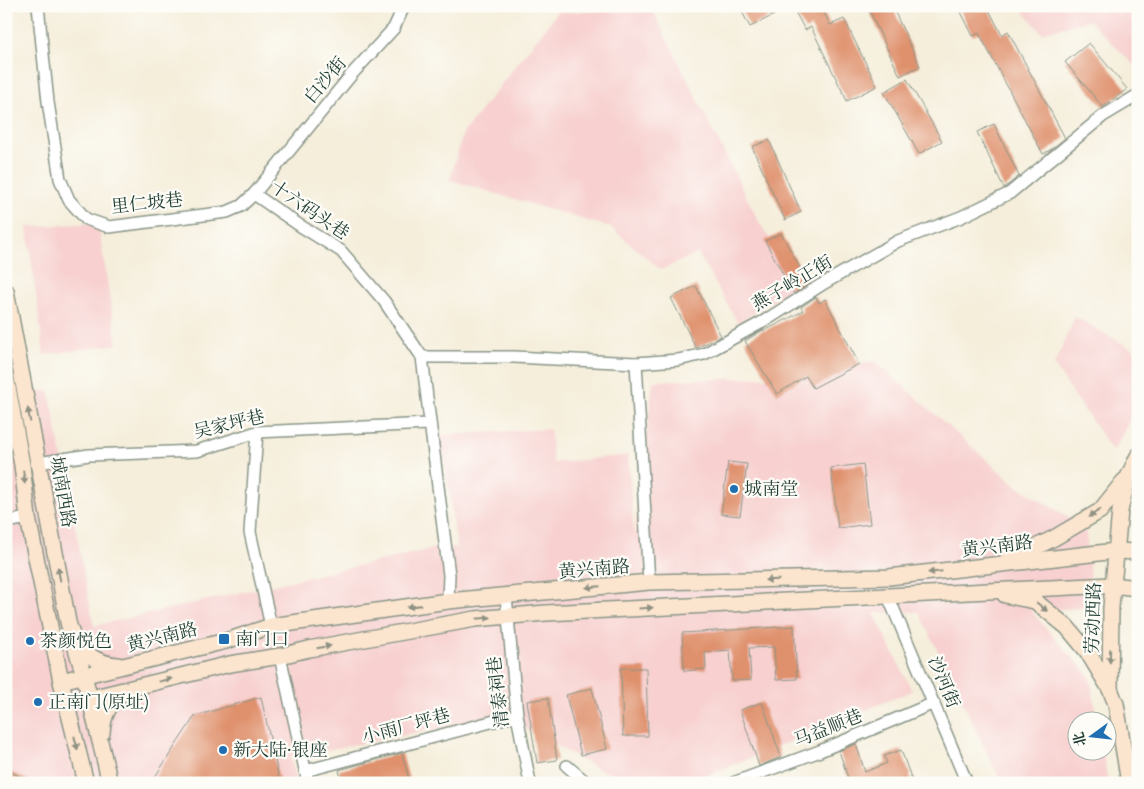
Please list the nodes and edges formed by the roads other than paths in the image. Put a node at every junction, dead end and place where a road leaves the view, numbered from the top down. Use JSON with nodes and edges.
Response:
{"nodes":[{"id":1,"x":38,"y":6,"type":"edge"},
{"id":2,"x":404,"y":6,"type":"edge"},
{"id":3,"x":1138,"y":95,"type":"edge"},
{"id":4,"x":269,"y":174,"type":"joint"},
{"id":5,"x":254,"y":194,"type":"junction"},
{"id":6,"x":6,"y":291,"type":"edge"},
{"id":7,"x":422,"y":357,"type":"junction"},
{"id":8,"x":636,"y":363,"type":"junction"},
{"id":9,"x":6,"y":377,"type":"edge"},
{"id":10,"x":429,"y":424,"type":"junction"},
{"id":11,"x":257,"y":432,"type":"junction"},
{"id":12,"x":1138,"y":456,"type":"edge"},
{"id":13,"x":38,"y":463,"type":"junction"},
{"id":14,"x":1128,"y":477,"type":"junction"},
{"id":15,"x":28,"y":518,"type":"junction"},
{"id":16,"x":6,"y":522,"type":"edge"},
{"id":17,"x":1116,"y":551,"type":"junction"},
{"id":18,"x":1138,"y":552,"type":"edge"},
{"id":19,"x":983,"y":567,"type":"junction"},
{"id":20,"x":649,"y":582,"type":"junction"},
{"id":21,"x":1112,"y":585,"type":"junction"},
{"id":22,"x":1138,"y":588,"type":"edge"},
{"id":23,"x":979,"y":590,"type":"junction"},
{"id":24,"x":506,"y":596,"type":"junction"},
{"id":25,"x":888,"y":596,"type":"junction"},
{"id":26,"x":448,"y":601,"type":"junction"},
{"id":27,"x":507,"y":616,"type":"junction"},
{"id":28,"x":68,"y":622,"type":"junction"},
{"id":29,"x":271,"y":626,"type":"junction"},
{"id":30,"x":280,"y":656,"type":"junction"},
{"id":31,"x":128,"y":665,"type":"junction"},
{"id":32,"x":84,"y":675,"type":"junction"},
{"id":33,"x":61,"y":682,"type":"junction"},
{"id":34,"x":131,"y":688,"type":"junction"},
{"id":35,"x":1110,"y":688,"type":"junction"},
{"id":36,"x":90,"y":698,"type":"junction"},
{"id":37,"x":934,"y":703,"type":"junction"},
{"id":38,"x":66,"y":704,"type":"junction"},
{"id":39,"x":517,"y":715,"type":"junction"},
{"id":40,"x":102,"y":750,"type":"junction"},
{"id":41,"x":567,"y":766,"type":"dead end"},
{"id":42,"x":305,"y":771,"type":"junction"},
{"id":43,"x":86,"y":783,"type":"edge"},
{"id":44,"x":110,"y":783,"type":"edge"},
{"id":45,"x":308,"y":783,"type":"edge"},
{"id":46,"x":530,"y":783,"type":"edge"},
{"id":47,"x":588,"y":783,"type":"edge"},
{"id":48,"x":734,"y":783,"type":"edge"},
{"id":49,"x":968,"y":783,"type":"edge"},
{"id":50,"x":1129,"y":783,"type":"edge"}],
"edges":[{"from":1,"to":5,"type":"street","name":"里仁坡巷"},
{"from":2,"to":4,"type":"street","name":"白沙街"},
{"from":3,"to":8,"type":"street","name":"燕子岭正街"},
{"from":4,"to":5,"type":"street","name":"里仁坡巷"},
{"from":5,"to":7,"type":"street","name":"十六码头巷"},
{"from":13,"to":6,"type":"main road","name":"城南西路","one_way":true},
{"from":7,"to":8,"type":"street","name":"燕子岭正街"},
{"from":7,"to":10,"type":"street"},
{"from":8,"to":20,"type":"street"},
{"from":9,"to":15,"type":"main road","name":"城南西路","one_way":true},
{"from":10,"to":11,"type":"street","name":"吴家坪巷"},
{"from":10,"to":26,"type":"street"},
{"from":11,"to":13,"type":"street","name":"吴家坪巷"},
{"from":11,"to":29,"type":"street"},
{"from":12,"to":14,"type":"main road","name":"劳动西路"},
{"from":28,"to":13,"type":"main road","name":"城南西路","one_way":true},
{"from":14,"to":17,"type":"main road","name":"劳动西路"},
{"from":14,"to":19,"type":"main road","one_way":true},
{"from":15,"to":16,"type":"street"},
{"from":15,"to":33,"type":"main road","name":"城南西路"},
{"from":17,"to":18,"type":"main road","name":"黄兴南路"},
{"from":17,"to":19,"type":"main road","name":"黄兴南路"},
{"from":17,"to":21,"type":"main road","name":"劳动西路"},
{"from":19,"to":20,"type":"main road","name":"黄兴南路","one_way":true},
{"from":20,"to":24,"type":"main road","name":"黄兴南路","one_way":true},
{"from":21,"to":22,"type":"main road"},
{"from":21,"to":23,"type":"main road"},
{"from":21,"to":35,"type":"main road","name":"劳动西路","one_way":true},
{"from":23,"to":25,"type":"main road"},
{"from":23,"to":35,"type":"main road","one_way":true},
{"from":24,"to":26,"type":"main road","name":"黄兴南路"},
{"from":24,"to":27,"type":"street","name":"清泰祠巷"},
{"from":27,"to":25,"type":"main road","one_way":true},
{"from":25,"to":37,"type":"street","name":"沙河街"},
{"from":26,"to":29,"type":"main road","name":"黄兴南路","one_way":true},
{"from":30,"to":27,"type":"main road","one_way":true},
{"from":27,"to":39,"type":"street","name":"清泰祠巷"},
{"from":28,"to":31,"type":"main road"},
{"from":28,"to":32,"type":"main road","name":"城南西路"},
{"from":29,"to":31,"type":"main road","name":"黄兴南路"},
{"from":34,"to":30,"type":"main road","one_way":true},
{"from":30,"to":42,"type":"street"},
{"from":31,"to":32,"type":"main road","name":"黄兴南路"},
{"from":32,"to":33,"type":"main road","name":"黄兴南路"},
{"from":32,"to":36,"type":"main road","name":"城南西路"},
{"from":33,"to":38,"type":"main road","name":"城南西路"},
{"from":34,"to":36,"type":"main road"},
{"from":34,"to":40,"type":"main road"},
{"from":35,"to":50,"type":"main road","name":"劳动西路"},
{"from":36,"to":38,"type":"main road"},
{"from":36,"to":40,"type":"main road","name":"城南西路"},
{"from":37,"to":48,"type":"street","name":"马益顺巷"},
{"from":37,"to":49,"type":"street","name":"沙河街"},
{"from":38,"to":43,"type":"main road","name":"城南西路","one_way":true},
{"from":39,"to":42,"type":"street","name":"小雨厂坪巷"},
{"from":39,"to":46,"type":"street","name":"清泰祠巷"},
{"from":40,"to":44,"type":"main road","name":"城南西路"},
{"from":41,"to":47,"type":"street"},
{"from":42,"to":45,"type":"street"}]}
